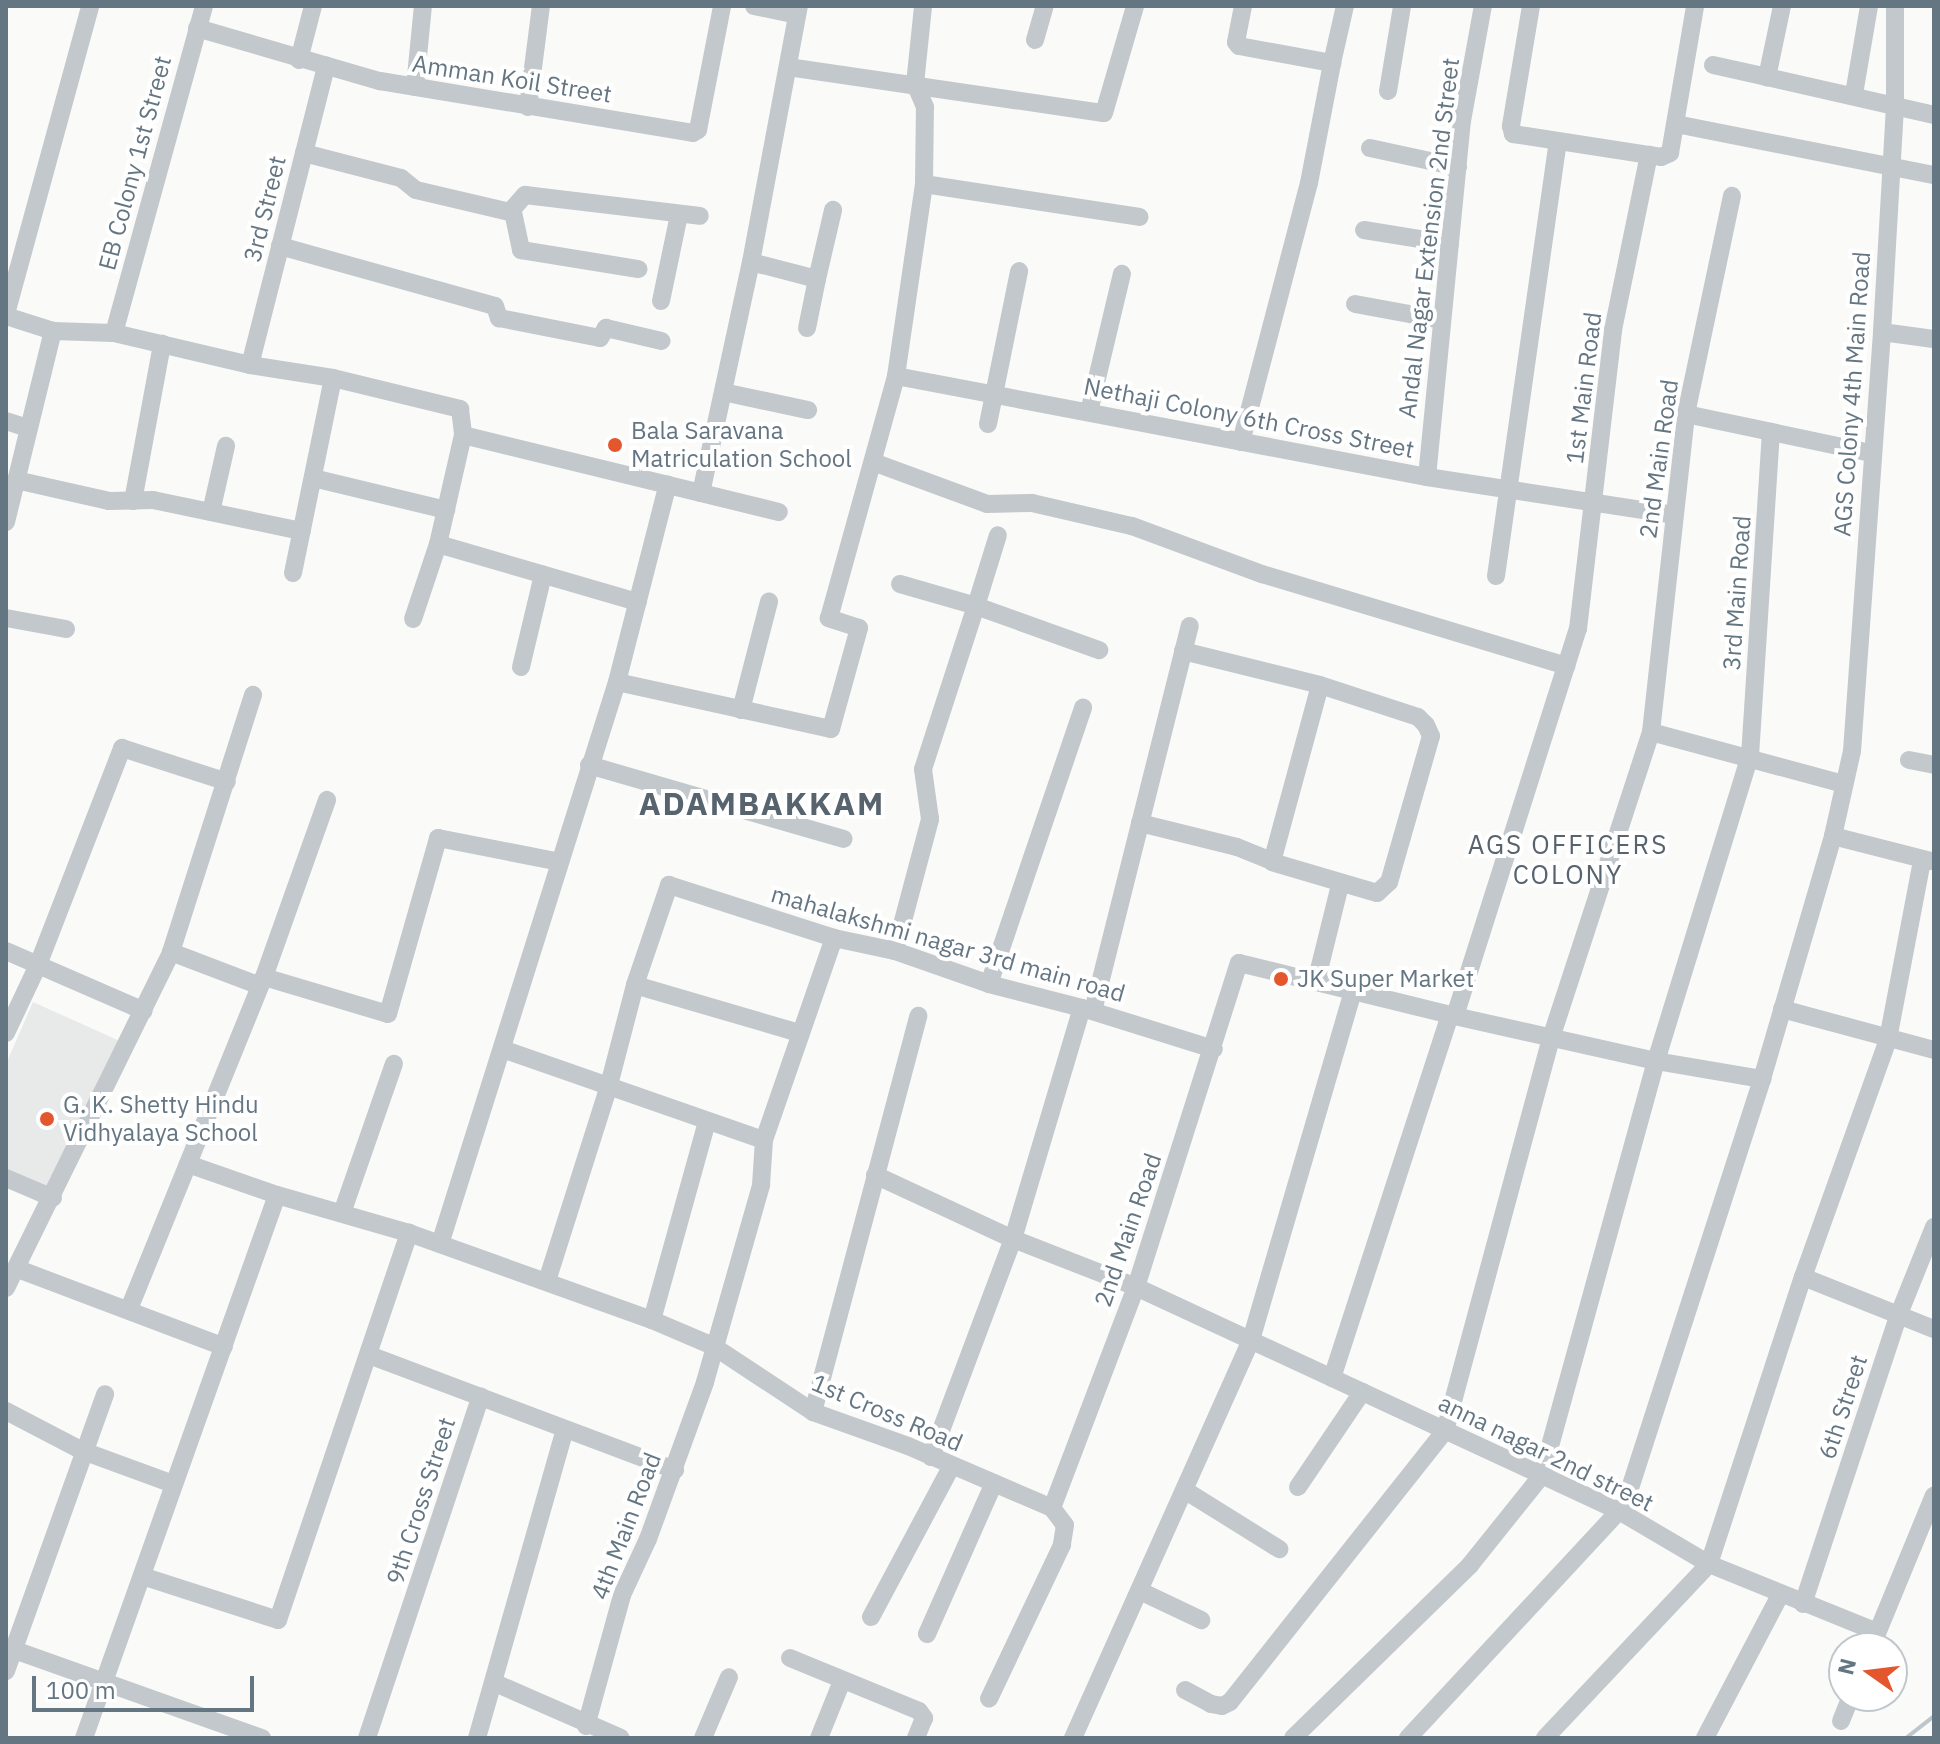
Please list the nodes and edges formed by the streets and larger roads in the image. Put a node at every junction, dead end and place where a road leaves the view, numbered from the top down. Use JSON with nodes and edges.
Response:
{"nodes":[{"id":1,"x":90,"y":6,"type":"edge"},
{"id":2,"x":204,"y":6,"type":"edge"},
{"id":3,"x":313,"y":6,"type":"edge"},
{"id":4,"x":423,"y":6,"type":"edge"},
{"id":5,"x":541,"y":6,"type":"edge"},
{"id":6,"x":722,"y":6,"type":"edge"},
{"id":7,"x":754,"y":6,"type":"edge"},
{"id":8,"x":923,"y":6,"type":"edge"},
{"id":9,"x":1045,"y":6,"type":"edge"},
{"id":10,"x":1135,"y":6,"type":"edge"},
{"id":11,"x":1243,"y":6,"type":"edge"},
{"id":12,"x":1345,"y":6,"type":"edge"},
{"id":13,"x":1402,"y":6,"type":"edge"},
{"id":14,"x":1483,"y":6,"type":"edge"},
{"id":15,"x":1531,"y":6,"type":"edge"},
{"id":16,"x":1695,"y":6,"type":"edge"},
{"id":17,"x":1782,"y":6,"type":"edge"},
{"id":18,"x":1869,"y":6,"type":"edge"},
{"id":19,"x":1895,"y":6,"type":"edge"},
{"id":20,"x":798,"y":10,"type":"edge"},
{"id":21,"x":197,"y":28,"type":"junction"},
{"id":22,"x":1035,"y":40,"type":"dead end"},
{"id":23,"x":299,"y":60,"type":"junction"},
{"id":24,"x":1332,"y":63,"type":"junction"},
{"id":25,"x":1713,"y":65,"type":"dead end"},
{"id":26,"x":326,"y":66,"type":"junction"},
{"id":27,"x":788,"y":67,"type":"junction"},
{"id":28,"x":1767,"y":77,"type":"junction"},
{"id":29,"x":915,"y":84,"type":"junction"},
{"id":30,"x":415,"y":87,"type":"junction"},
{"id":31,"x":1388,"y":91,"type":"dead end"},
{"id":32,"x":1854,"y":94,"type":"junction"},
{"id":33,"x":1895,"y":106,"type":"junction"},
{"id":34,"x":528,"y":107,"type":"junction"},
{"id":35,"x":1934,"y":115,"type":"edge"},
{"id":36,"x":1685,"y":126,"type":"junction"},
{"id":37,"x":1370,"y":148,"type":"dead end"},
{"id":38,"x":1557,"y":148,"type":"junction"},
{"id":39,"x":304,"y":153,"type":"junction"},
{"id":40,"x":1649,"y":155,"type":"junction"},
{"id":41,"x":1458,"y":167,"type":"junction"},
{"id":42,"x":1891,"y":168,"type":"junction"},
{"id":43,"x":1934,"y":175,"type":"edge"},
{"id":44,"x":924,"y":184,"type":"junction"},
{"id":45,"x":1732,"y":196,"type":"dead end"},
{"id":46,"x":833,"y":210,"type":"dead end"},
{"id":47,"x":513,"y":212,"type":"junction"},
{"id":48,"x":679,"y":215,"type":"junction"},
{"id":49,"x":700,"y":216,"type":"dead end"},
{"id":50,"x":1139,"y":217,"type":"dead end"},
{"id":51,"x":1364,"y":230,"type":"dead end"},
{"id":52,"x":1450,"y":244,"type":"junction"},
{"id":53,"x":280,"y":246,"type":"junction"},
{"id":54,"x":751,"y":262,"type":"junction"},
{"id":55,"x":638,"y":269,"type":"dead end"},
{"id":56,"x":1019,"y":271,"type":"dead end"},
{"id":57,"x":1122,"y":274,"type":"dead end"},
{"id":58,"x":817,"y":279,"type":"junction"},
{"id":59,"x":661,"y":301,"type":"dead end"},
{"id":60,"x":1355,"y":304,"type":"dead end"},
{"id":61,"x":6,"y":315,"type":"edge"},
{"id":62,"x":1442,"y":320,"type":"junction"},
{"id":63,"x":807,"y":328,"type":"dead end"},
{"id":64,"x":53,"y":331,"type":"junction"},
{"id":65,"x":1882,"y":332,"type":"junction"},
{"id":66,"x":114,"y":333,"type":"junction"},
{"id":67,"x":1934,"y":339,"type":"edge"},
{"id":68,"x":662,"y":341,"type":"dead end"},
{"id":69,"x":162,"y":344,"type":"junction"},
{"id":70,"x":250,"y":365,"type":"junction"},
{"id":71,"x":896,"y":376,"type":"junction"},
{"id":72,"x":333,"y":378,"type":"junction"},
{"id":73,"x":723,"y":392,"type":"junction"},
{"id":74,"x":993,"y":396,"type":"junction"},
{"id":75,"x":808,"y":410,"type":"dead end"},
{"id":76,"x":1089,"y":412,"type":"junction"},
{"id":77,"x":1686,"y":414,"type":"junction"},
{"id":78,"x":6,"y":421,"type":"edge"},
{"id":79,"x":988,"y":424,"type":"dead end"},
{"id":80,"x":28,"y":428,"type":"junction"},
{"id":81,"x":1771,"y":432,"type":"junction"},
{"id":82,"x":463,"y":435,"type":"junction"},
{"id":83,"x":1241,"y":442,"type":"junction"},
{"id":84,"x":226,"y":446,"type":"dead end"},
{"id":85,"x":1871,"y":453,"type":"junction"},
{"id":86,"x":873,"y":462,"type":"junction"},
{"id":87,"x":1427,"y":477,"type":"junction"},
{"id":88,"x":313,"y":478,"type":"junction"},
{"id":89,"x":16,"y":480,"type":"junction"},
{"id":90,"x":668,"y":484,"type":"junction"},
{"id":91,"x":1508,"y":490,"type":"junction"},
{"id":92,"x":701,"y":493,"type":"junction"},
{"id":93,"x":133,"y":501,"type":"junction"},
{"id":94,"x":1595,"y":502,"type":"junction"},
{"id":95,"x":446,"y":510,"type":"junction"},
{"id":96,"x":211,"y":512,"type":"junction"},
{"id":97,"x":779,"y":512,"type":"dead end"},
{"id":98,"x":1674,"y":515,"type":"junction"},
{"id":99,"x":6,"y":522,"type":"edge"},
{"id":100,"x":302,"y":531,"type":"junction"},
{"id":101,"x":998,"y":535,"type":"dead end"},
{"id":102,"x":438,"y":544,"type":"junction"},
{"id":103,"x":293,"y":573,"type":"dead end"},
{"id":104,"x":543,"y":575,"type":"junction"},
{"id":105,"x":1496,"y":576,"type":"dead end"},
{"id":106,"x":900,"y":584,"type":"dead end"},
{"id":107,"x":638,"y":602,"type":"junction"},
{"id":108,"x":769,"y":602,"type":"dead end"},
{"id":109,"x":976,"y":606,"type":"junction"},
{"id":110,"x":6,"y":618,"type":"edge"},
{"id":111,"x":413,"y":619,"type":"dead end"},
{"id":112,"x":1190,"y":626,"type":"dead end"},
{"id":113,"x":66,"y":629,"type":"dead end"},
{"id":114,"x":1099,"y":650,"type":"dead end"},
{"id":115,"x":1183,"y":651,"type":"junction"},
{"id":116,"x":1566,"y":666,"type":"junction"},
{"id":117,"x":521,"y":667,"type":"dead end"},
{"id":118,"x":617,"y":682,"type":"junction"},
{"id":119,"x":1320,"y":685,"type":"junction"},
{"id":120,"x":253,"y":695,"type":"dead end"},
{"id":121,"x":1083,"y":708,"type":"dead end"},
{"id":122,"x":741,"y":710,"type":"junction"},
{"id":123,"x":1651,"y":732,"type":"junction"},
{"id":124,"x":1750,"y":756,"type":"junction"},
{"id":125,"x":1909,"y":760,"type":"dead end"},
{"id":126,"x":589,"y":765,"type":"junction"},
{"id":127,"x":1934,"y":765,"type":"edge"},
{"id":128,"x":227,"y":782,"type":"junction"},
{"id":129,"x":1844,"y":784,"type":"junction"},
{"id":130,"x":327,"y":800,"type":"dead end"},
{"id":131,"x":1140,"y":823,"type":"junction"},
{"id":132,"x":1833,"y":836,"type":"junction"},
{"id":133,"x":843,"y":839,"type":"dead end"},
{"id":134,"x":1272,"y":861,"type":"junction"},
{"id":135,"x":1928,"y":861,"type":"edge"},
{"id":136,"x":560,"y":862,"type":"junction"},
{"id":137,"x":1340,"y":885,"type":"junction"},
{"id":138,"x":834,"y":938,"type":"junction"},
{"id":139,"x":6,"y":951,"type":"edge"},
{"id":140,"x":895,"y":951,"type":"junction"},
{"id":141,"x":171,"y":952,"type":"junction"},
{"id":142,"x":38,"y":965,"type":"junction"},
{"id":143,"x":262,"y":982,"type":"junction"},
{"id":144,"x":1316,"y":982,"type":"junction"},
{"id":145,"x":989,"y":984,"type":"junction"},
{"id":146,"x":635,"y":985,"type":"junction"},
{"id":147,"x":1353,"y":991,"type":"junction"},
{"id":148,"x":1782,"y":1009,"type":"junction"},
{"id":149,"x":1087,"y":1010,"type":"junction"},
{"id":150,"x":144,"y":1011,"type":"junction"},
{"id":151,"x":918,"y":1016,"type":"dead end"},
{"id":152,"x":1452,"y":1016,"type":"junction"},
{"id":153,"x":6,"y":1033,"type":"edge"},
{"id":154,"x":799,"y":1033,"type":"junction"},
{"id":155,"x":1552,"y":1035,"type":"junction"},
{"id":156,"x":1888,"y":1039,"type":"junction"},
{"id":157,"x":502,"y":1049,"type":"junction"},
{"id":158,"x":1214,"y":1049,"type":"junction"},
{"id":159,"x":1934,"y":1050,"type":"edge"},
{"id":160,"x":1656,"y":1061,"type":"junction"},
{"id":161,"x":394,"y":1064,"type":"dead end"},
{"id":162,"x":1762,"y":1079,"type":"junction"},
{"id":163,"x":609,"y":1085,"type":"junction"},
{"id":164,"x":707,"y":1122,"type":"junction"},
{"id":165,"x":764,"y":1140,"type":"junction"},
{"id":166,"x":188,"y":1164,"type":"junction"},
{"id":167,"x":875,"y":1175,"type":"junction"},
{"id":168,"x":6,"y":1178,"type":"edge"},
{"id":169,"x":277,"y":1195,"type":"junction"},
{"id":170,"x":53,"y":1198,"type":"junction"},
{"id":171,"x":342,"y":1213,"type":"junction"},
{"id":172,"x":1934,"y":1227,"type":"edge"},
{"id":173,"x":409,"y":1233,"type":"junction"},
{"id":174,"x":1013,"y":1239,"type":"junction"},
{"id":175,"x":440,"y":1244,"type":"junction"},
{"id":176,"x":18,"y":1269,"type":"junction"},
{"id":177,"x":1803,"y":1277,"type":"junction"},
{"id":178,"x":547,"y":1281,"type":"junction"},
{"id":179,"x":1136,"y":1287,"type":"junction"},
{"id":180,"x":6,"y":1288,"type":"edge"},
{"id":181,"x":129,"y":1309,"type":"junction"},
{"id":182,"x":1899,"y":1314,"type":"junction"},
{"id":183,"x":652,"y":1320,"type":"junction"},
{"id":184,"x":1934,"y":1329,"type":"edge"},
{"id":185,"x":1251,"y":1340,"type":"junction"},
{"id":186,"x":713,"y":1346,"type":"junction"},
{"id":187,"x":224,"y":1347,"type":"junction"},
{"id":188,"x":369,"y":1355,"type":"junction"},
{"id":189,"x":1332,"y":1378,"type":"junction"},
{"id":190,"x":1362,"y":1392,"type":"junction"},
{"id":191,"x":105,"y":1394,"type":"dead end"},
{"id":192,"x":481,"y":1396,"type":"junction"},
{"id":193,"x":6,"y":1411,"type":"edge"},
{"id":194,"x":813,"y":1412,"type":"junction"},
{"id":195,"x":565,"y":1430,"type":"junction"},
{"id":196,"x":1445,"y":1431,"type":"junction"},
{"id":197,"x":83,"y":1451,"type":"junction"},
{"id":198,"x":931,"y":1457,"type":"junction"},
{"id":199,"x":951,"y":1467,"type":"junction"},
{"id":200,"x":675,"y":1470,"type":"junction"},
{"id":201,"x":1542,"y":1475,"type":"junction"},
{"id":202,"x":994,"y":1483,"type":"junction"},
{"id":203,"x":173,"y":1484,"type":"junction"},
{"id":204,"x":1298,"y":1487,"type":"dead end"},
{"id":205,"x":1186,"y":1491,"type":"junction"},
{"id":206,"x":1934,"y":1495,"type":"edge"},
{"id":207,"x":1052,"y":1508,"type":"junction"},
{"id":208,"x":1620,"y":1512,"type":"junction"},
{"id":209,"x":1279,"y":1549,"type":"dead end"},
{"id":210,"x":1709,"y":1564,"type":"junction"},
{"id":211,"x":142,"y":1576,"type":"junction"},
{"id":212,"x":1140,"y":1591,"type":"junction"},
{"id":213,"x":1780,"y":1595,"type":"junction"},
{"id":214,"x":1803,"y":1604,"type":"junction"},
{"id":215,"x":871,"y":1617,"type":"dead end"},
{"id":216,"x":1201,"y":1620,"type":"dead end"},
{"id":217,"x":1858,"y":1632,"type":"edge"},
{"id":218,"x":1877,"y":1632,"type":"edge"},
{"id":219,"x":927,"y":1634,"type":"dead end"},
{"id":220,"x":10,"y":1649,"type":"edge"},
{"id":221,"x":790,"y":1658,"type":"dead end"},
{"id":222,"x":6,"y":1671,"type":"edge"},
{"id":223,"x":729,"y":1677,"type":"dead end"},
{"id":224,"x":842,"y":1681,"type":"junction"},
{"id":225,"x":495,"y":1683,"type":"junction"},
{"id":226,"x":104,"y":1684,"type":"junction"},
{"id":227,"x":1185,"y":1690,"type":"dead end"},
{"id":228,"x":989,"y":1699,"type":"dead end"},
{"id":229,"x":1845,"y":1712,"type":"edge"},
{"id":230,"x":211,"y":1719,"type":"junction"},
{"id":231,"x":1841,"y":1721,"type":"dead end"},
{"id":232,"x":586,"y":1726,"type":"junction"},
{"id":233,"x":84,"y":1738,"type":"edge"},
{"id":234,"x":205,"y":1738,"type":"edge"},
{"id":235,"x":262,"y":1738,"type":"edge"},
{"id":236,"x":367,"y":1738,"type":"edge"},
{"id":237,"x":477,"y":1738,"type":"edge"},
{"id":238,"x":621,"y":1738,"type":"edge"},
{"id":239,"x":703,"y":1738,"type":"edge"},
{"id":240,"x":819,"y":1738,"type":"edge"},
{"id":241,"x":916,"y":1738,"type":"edge"},
{"id":242,"x":1073,"y":1738,"type":"edge"},
{"id":243,"x":1293,"y":1738,"type":"edge"},
{"id":244,"x":1408,"y":1738,"type":"edge"},
{"id":245,"x":1545,"y":1738,"type":"edge"},
{"id":246,"x":1705,"y":1738,"type":"edge"}],
"edges":[{"from":1,"to":61,"type":"street"},
{"from":2,"to":21,"type":"street","name":"EB Colony 1st Street"},
{"from":3,"to":23,"type":"street"},
{"from":4,"to":30,"type":"street"},
{"from":5,"to":34,"type":"street"},
{"from":6,"to":34,"type":"street","name":"Amman Koil Street"},
{"from":7,"to":20,"type":"street"},
{"from":8,"to":29,"type":"street"},
{"from":9,"to":22,"type":"street"},
{"from":10,"to":29,"type":"street"},
{"from":11,"to":24,"type":"street"},
{"from":12,"to":24,"type":"street"},
{"from":13,"to":31,"type":"street"},
{"from":14,"to":41,"type":"street","name":"Andal Nagar Extension 2nd Street"},
{"from":15,"to":38,"type":"street"},
{"from":16,"to":36,"type":"street"},
{"from":17,"to":28,"type":"street"},
{"from":18,"to":32,"type":"street"},
{"from":19,"to":33,"type":"street","name":"AGS Colony 4th Main Road"},
{"from":20,"to":27,"type":"street"},
{"from":21,"to":23,"type":"street","name":"Amman Koil Street"},
{"from":21,"to":66,"type":"street","name":"EB Colony 1st Street"},
{"from":23,"to":26,"type":"street","name":"Amman Koil Street"},
{"from":24,"to":83,"type":"street"},
{"from":25,"to":28,"type":"street"},
{"from":26,"to":30,"type":"street","name":"Amman Koil Street"},
{"from":26,"to":39,"type":"street","name":"3rd Street"},
{"from":27,"to":29,"type":"street"},
{"from":27,"to":54,"type":"street"},
{"from":28,"to":32,"type":"street"},
{"from":29,"to":44,"type":"street"},
{"from":30,"to":34,"type":"street","name":"Amman Koil Street"},
{"from":32,"to":33,"type":"street"},
{"from":33,"to":35,"type":"street"},
{"from":33,"to":42,"type":"street","name":"AGS Colony 4th Main Road"},
{"from":36,"to":40,"type":"street"},
{"from":36,"to":42,"type":"street"},
{"from":37,"to":41,"type":"street"},
{"from":38,"to":40,"type":"street"},
{"from":38,"to":91,"type":"street"},
{"from":39,"to":47,"type":"street"},
{"from":39,"to":53,"type":"street","name":"3rd Street"},
{"from":40,"to":94,"type":"street","name":"1st Main Road"},
{"from":41,"to":52,"type":"street","name":"Andal Nagar Extension 2nd Street"},
{"from":42,"to":43,"type":"street"},
{"from":42,"to":65,"type":"street","name":"AGS Colony 4th Main Road"},
{"from":44,"to":50,"type":"street"},
{"from":44,"to":71,"type":"street"},
{"from":45,"to":77,"type":"street","name":"2nd Main Road"},
{"from":46,"to":58,"type":"street"},
{"from":47,"to":48,"type":"street"},
{"from":47,"to":55,"type":"street"},
{"from":48,"to":49,"type":"street"},
{"from":48,"to":59,"type":"street"},
{"from":51,"to":52,"type":"street"},
{"from":52,"to":62,"type":"street","name":"Andal Nagar Extension 2nd Street"},
{"from":53,"to":68,"type":"street"},
{"from":53,"to":70,"type":"street","name":"3rd Street"},
{"from":54,"to":58,"type":"street"},
{"from":54,"to":73,"type":"street"},
{"from":56,"to":74,"type":"street"},
{"from":57,"to":76,"type":"street"},
{"from":58,"to":63,"type":"street"},
{"from":60,"to":62,"type":"street"},
{"from":61,"to":64,"type":"street"},
{"from":62,"to":87,"type":"street","name":"Andal Nagar Extension 2nd Street"},
{"from":64,"to":66,"type":"street"},
{"from":64,"to":80,"type":"street"},
{"from":65,"to":67,"type":"street"},
{"from":65,"to":85,"type":"street","name":"AGS Colony 4th Main Road"},
{"from":66,"to":69,"type":"street"},
{"from":69,"to":70,"type":"street"},
{"from":69,"to":93,"type":"street"},
{"from":70,"to":72,"type":"street"},
{"from":71,"to":74,"type":"street","name":"Nethaji Colony 6th Cross Street"},
{"from":71,"to":86,"type":"street"},
{"from":72,"to":82,"type":"street"},
{"from":72,"to":88,"type":"street"},
{"from":73,"to":75,"type":"street"},
{"from":73,"to":92,"type":"street"},
{"from":74,"to":76,"type":"street","name":"Nethaji Colony 6th Cross Street"},
{"from":74,"to":79,"type":"street"},
{"from":76,"to":83,"type":"street","name":"Nethaji Colony 6th Cross Street"},
{"from":77,"to":81,"type":"street"},
{"from":77,"to":98,"type":"street","name":"2nd Main Road"},
{"from":78,"to":80,"type":"street"},
{"from":80,"to":89,"type":"street"},
{"from":81,"to":85,"type":"street"},
{"from":81,"to":124,"type":"street","name":"3rd Main Road"},
{"from":82,"to":90,"type":"street"},
{"from":82,"to":95,"type":"street"},
{"from":83,"to":87,"type":"street","name":"Nethaji Colony 6th Cross Street"},
{"from":84,"to":96,"type":"street"},
{"from":85,"to":129,"type":"street","name":"AGS Colony 4th Main Road"},
{"from":86,"to":116,"type":"street"},
{"from":86,"to":122,"type":"street"},
{"from":87,"to":91,"type":"street","name":"Nethaji Colony 6th Cross Street"},
{"from":88,"to":95,"type":"street"},
{"from":88,"to":100,"type":"street"},
{"from":89,"to":93,"type":"street"},
{"from":89,"to":99,"type":"street"},
{"from":90,"to":92,"type":"street"},
{"from":90,"to":107,"type":"street"},
{"from":91,"to":94,"type":"street","name":"Nethaji Colony 6th Cross Street"},
{"from":91,"to":105,"type":"street"},
{"from":92,"to":97,"type":"street"},
{"from":93,"to":96,"type":"street"},
{"from":94,"to":98,"type":"street","name":"Nethaji Colony 6th Cross Street"},
{"from":94,"to":116,"type":"street","name":"1st Main Road"},
{"from":95,"to":102,"type":"street"},
{"from":96,"to":100,"type":"street"},
{"from":98,"to":123,"type":"street","name":"2nd Main Road"},
{"from":100,"to":103,"type":"street"},
{"from":101,"to":109,"type":"street"},
{"from":102,"to":104,"type":"street"},
{"from":102,"to":111,"type":"street"},
{"from":104,"to":107,"type":"street"},
{"from":104,"to":117,"type":"street"},
{"from":106,"to":109,"type":"street"},
{"from":107,"to":118,"type":"street"},
{"from":108,"to":122,"type":"street"},
{"from":109,"to":114,"type":"street"},
{"from":109,"to":140,"type":"street"},
{"from":110,"to":113,"type":"street"},
{"from":112,"to":115,"type":"street"},
{"from":115,"to":119,"type":"street"},
{"from":115,"to":131,"type":"street"},
{"from":116,"to":152,"type":"street","name":"1st Main Road"},
{"from":118,"to":122,"type":"street"},
{"from":118,"to":126,"type":"street"},
{"from":119,"to":134,"type":"street"},
{"from":119,"to":137,"type":"street"},
{"from":120,"to":128,"type":"street"},
{"from":121,"to":145,"type":"street"},
{"from":123,"to":124,"type":"street"},
{"from":123,"to":155,"type":"street","name":"2nd Main Road"},
{"from":124,"to":129,"type":"street"},
{"from":124,"to":160,"type":"street","name":"3rd Main Road"},
{"from":125,"to":127,"type":"street"},
{"from":126,"to":133,"type":"street"},
{"from":126,"to":136,"type":"street"},
{"from":128,"to":141,"type":"street"},
{"from":128,"to":142,"type":"street"},
{"from":129,"to":132,"type":"street","name":"AGS Colony 4th Main Road"},
{"from":130,"to":143,"type":"street"},
{"from":131,"to":134,"type":"street"},
{"from":131,"to":149,"type":"street"},
{"from":132,"to":135,"type":"street"},
{"from":132,"to":148,"type":"street","name":"AGS Colony 4th Main Road"},
{"from":134,"to":137,"type":"street"},
{"from":135,"to":156,"type":"street"},
{"from":136,"to":143,"type":"street"},
{"from":136,"to":157,"type":"street"},
{"from":137,"to":144,"type":"street"},
{"from":138,"to":140,"type":"street","name":"mahalakshmi nagar 3rd main road"},
{"from":138,"to":146,"type":"street","name":"mahalakshmi nagar 3rd main road"},
{"from":138,"to":154,"type":"street","name":"4th Main Road"},
{"from":139,"to":142,"type":"street"},
{"from":140,"to":145,"type":"street","name":"mahalakshmi nagar 3rd main road"},
{"from":141,"to":143,"type":"street"},
{"from":141,"to":150,"type":"street"},
{"from":142,"to":150,"type":"street"},
{"from":142,"to":153,"type":"street"},
{"from":143,"to":166,"type":"street"},
{"from":144,"to":147,"type":"street"},
{"from":144,"to":158,"type":"street","name":"2nd Main Road"},
{"from":145,"to":149,"type":"street","name":"mahalakshmi nagar 3rd main road"},
{"from":146,"to":154,"type":"street"},
{"from":146,"to":163,"type":"street"},
{"from":147,"to":152,"type":"street"},
{"from":147,"to":185,"type":"street"},
{"from":148,"to":156,"type":"street"},
{"from":148,"to":162,"type":"street","name":"AGS Colony 4th Main Road"},
{"from":149,"to":158,"type":"street","name":"mahalakshmi nagar 3rd main road"},
{"from":149,"to":174,"type":"street"},
{"from":150,"to":170,"type":"street"},
{"from":151,"to":167,"type":"street"},
{"from":152,"to":155,"type":"street"},
{"from":152,"to":189,"type":"street","name":"1st Main Road"},
{"from":154,"to":165,"type":"street","name":"4th Main Road"},
{"from":155,"to":160,"type":"street"},
{"from":155,"to":196,"type":"street","name":"2nd Main Road"},
{"from":156,"to":159,"type":"street"},
{"from":156,"to":177,"type":"street"},
{"from":157,"to":163,"type":"street"},
{"from":157,"to":175,"type":"street"},
{"from":158,"to":179,"type":"street","name":"2nd Main Road"},
{"from":160,"to":162,"type":"street"},
{"from":160,"to":201,"type":"street","name":"3rd Main Road"},
{"from":161,"to":171,"type":"street"},
{"from":162,"to":208,"type":"street","name":"AGS Colony 4th Main Road"},
{"from":163,"to":164,"type":"street"},
{"from":163,"to":178,"type":"street"},
{"from":164,"to":165,"type":"street"},
{"from":164,"to":183,"type":"street"},
{"from":165,"to":186,"type":"street","name":"4th Main Road"},
{"from":166,"to":169,"type":"street","name":"1st Cross Road"},
{"from":166,"to":181,"type":"street"},
{"from":167,"to":174,"type":"street","name":"anna nagar 2nd street"},
{"from":167,"to":194,"type":"street"},
{"from":168,"to":170,"type":"street"},
{"from":169,"to":171,"type":"street","name":"1st Cross Road"},
{"from":169,"to":187,"type":"street"},
{"from":170,"to":176,"type":"street"},
{"from":171,"to":173,"type":"street","name":"1st Cross Road"},
{"from":172,"to":182,"type":"street","name":"6th Street"},
{"from":173,"to":175,"type":"street","name":"1st Cross Road"},
{"from":173,"to":188,"type":"street"},
{"from":174,"to":179,"type":"street","name":"anna nagar 2nd street"},
{"from":174,"to":198,"type":"street"},
{"from":175,"to":178,"type":"street","name":"1st Cross Road"},
{"from":176,"to":180,"type":"street"},
{"from":176,"to":181,"type":"street"},
{"from":177,"to":182,"type":"street"},
{"from":177,"to":210,"type":"street"},
{"from":178,"to":183,"type":"street","name":"1st Cross Road"},
{"from":179,"to":185,"type":"street","name":"anna nagar 2nd street"},
{"from":179,"to":207,"type":"street","name":"2nd Main Road"},
{"from":181,"to":187,"type":"street"},
{"from":182,"to":184,"type":"street"},
{"from":182,"to":214,"type":"street","name":"6th Street"},
{"from":183,"to":186,"type":"street","name":"1st Cross Road"},
{"from":185,"to":189,"type":"street","name":"anna nagar 2nd street"},
{"from":185,"to":205,"type":"street"},
{"from":186,"to":194,"type":"street","name":"1st Cross Road"},
{"from":186,"to":200,"type":"street","name":"4th Main Road"},
{"from":187,"to":203,"type":"street"},
{"from":188,"to":192,"type":"street"},
{"from":188,"to":211,"type":"street"},
{"from":189,"to":190,"type":"street","name":"anna nagar 2nd street"},
{"from":190,"to":196,"type":"street","name":"anna nagar 2nd street"},
{"from":190,"to":204,"type":"street"},
{"from":191,"to":197,"type":"street"},
{"from":192,"to":195,"type":"street"},
{"from":192,"to":236,"type":"street","name":"9th Cross Street"},
{"from":193,"to":197,"type":"street"},
{"from":194,"to":198,"type":"street","name":"1st Cross Road"},
{"from":195,"to":200,"type":"street"},
{"from":195,"to":225,"type":"street"},
{"from":196,"to":201,"type":"street","name":"anna nagar 2nd street"},
{"from":196,"to":227,"type":"street"},
{"from":197,"to":203,"type":"street"},
{"from":197,"to":220,"type":"street"},
{"from":198,"to":199,"type":"street","name":"1st Cross Road"},
{"from":199,"to":202,"type":"street","name":"1st Cross Road"},
{"from":199,"to":215,"type":"street"},
{"from":200,"to":232,"type":"street","name":"4th Main Road"},
{"from":201,"to":208,"type":"street","name":"anna nagar 2nd street"},
{"from":201,"to":243,"type":"street"},
{"from":202,"to":207,"type":"street","name":"1st Cross Road"},
{"from":202,"to":219,"type":"street"},
{"from":203,"to":211,"type":"street"},
{"from":205,"to":209,"type":"street"},
{"from":205,"to":212,"type":"street"},
{"from":206,"to":218,"type":"street"},
{"from":207,"to":228,"type":"street"},
{"from":208,"to":210,"type":"street","name":"anna nagar 2nd street"},
{"from":208,"to":244,"type":"street"},
{"from":210,"to":213,"type":"street","name":"anna nagar 2nd street"},
{"from":210,"to":245,"type":"street"},
{"from":211,"to":226,"type":"street"},
{"from":212,"to":216,"type":"street"},
{"from":212,"to":242,"type":"street"},
{"from":213,"to":214,"type":"street","name":"anna nagar 2nd street"},
{"from":213,"to":246,"type":"street"},
{"from":214,"to":217,"type":"street","name":"anna nagar 2nd street"},
{"from":220,"to":222,"type":"street"},
{"from":220,"to":226,"type":"street"},
{"from":221,"to":224,"type":"street"},
{"from":223,"to":239,"type":"street"},
{"from":224,"to":240,"type":"street"},
{"from":224,"to":241,"type":"street"},
{"from":225,"to":232,"type":"street"},
{"from":225,"to":237,"type":"street"},
{"from":226,"to":230,"type":"street"},
{"from":226,"to":233,"type":"street"},
{"from":229,"to":231,"type":"street"},
{"from":230,"to":234,"type":"street"},
{"from":230,"to":235,"type":"street"},
{"from":232,"to":238,"type":"street"}]}
